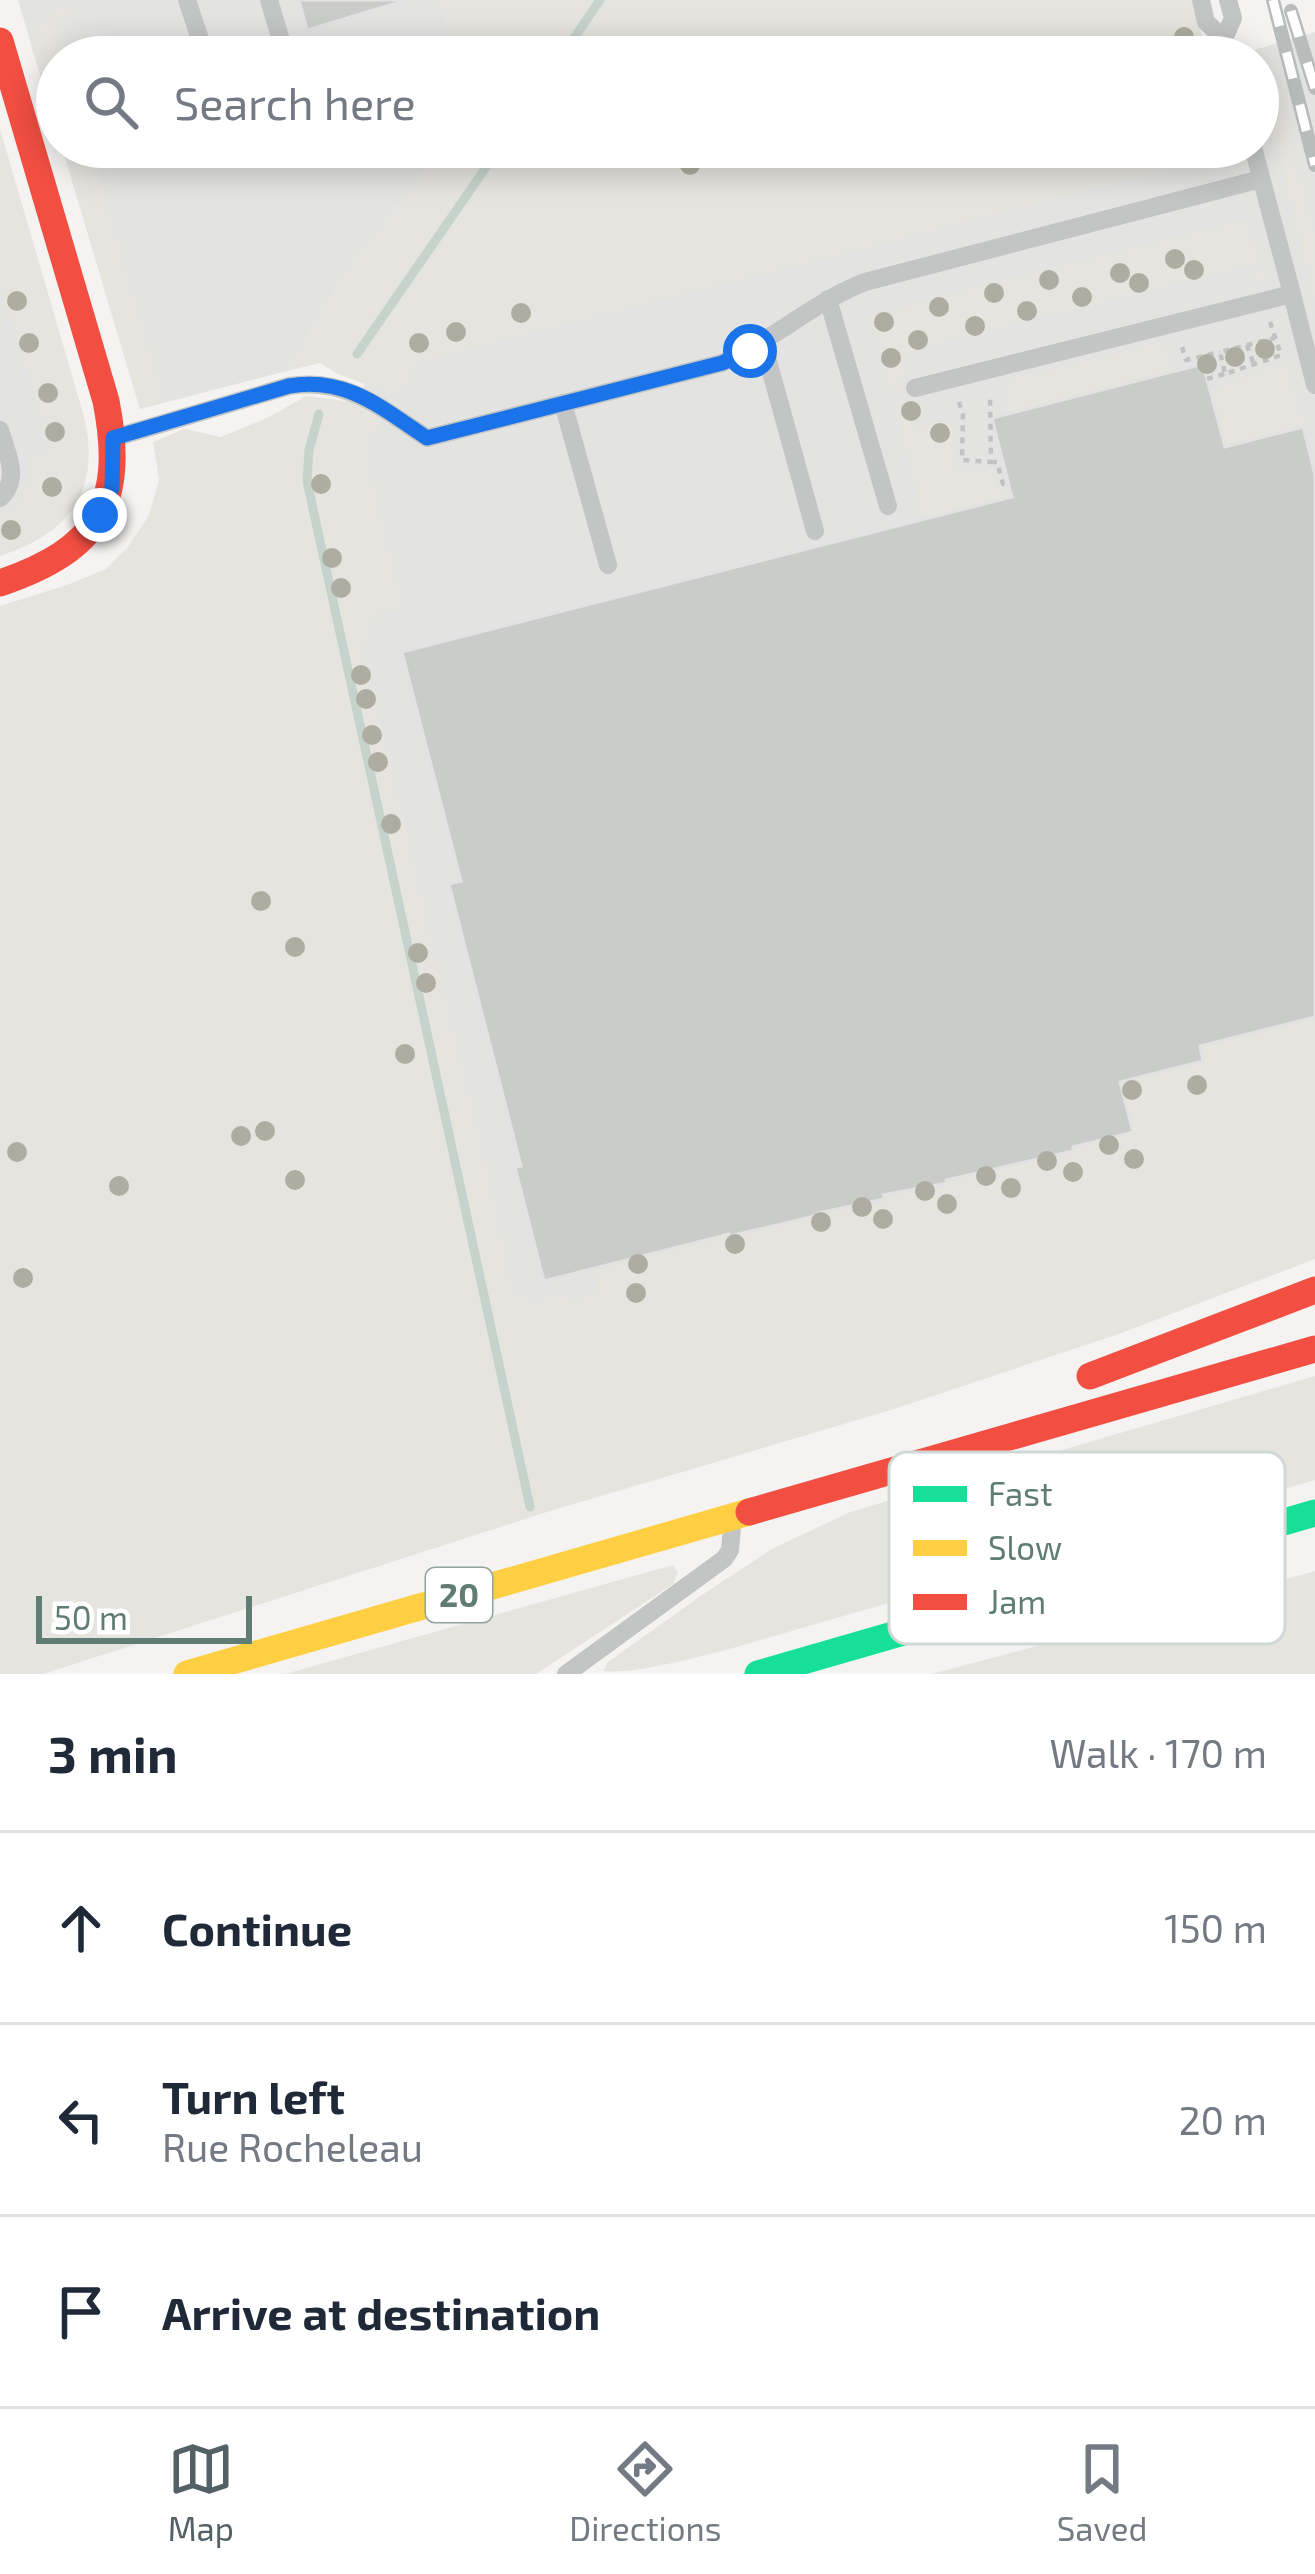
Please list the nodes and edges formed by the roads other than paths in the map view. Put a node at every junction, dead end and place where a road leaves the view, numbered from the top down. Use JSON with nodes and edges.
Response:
{"nodes":[{"id":1,"x":188,"y":0,"type":"edge"},
{"id":2,"x":269,"y":0,"type":"edge"},
{"id":3,"x":1202,"y":0,"type":"edge"},
{"id":4,"x":1228,"y":0,"type":"edge"},
{"id":5,"x":199,"y":36,"type":"edge"},
{"id":6,"x":280,"y":36,"type":"edge"},
{"id":7,"x":1217,"y":36,"type":"edge"},
{"id":8,"x":1229,"y":36,"type":"edge"},
{"id":9,"x":2,"y":56,"type":"edge"},
{"id":10,"x":1259,"y":168,"type":"edge"},
{"id":11,"x":1262,"y":178,"type":"junction"},
{"id":12,"x":1292,"y":294,"type":"junction"},
{"id":13,"x":828,"y":299,"type":"junction"},
{"id":14,"x":763,"y":343,"type":"junction"},
{"id":15,"x":1315,"y":385,"type":"edge"},
{"id":16,"x":915,"y":388,"type":"dead end"},
{"id":17,"x":563,"y":403,"type":"junction"},
{"id":18,"x":0,"y":430,"type":"edge"},
{"id":19,"x":113,"y":438,"type":"junction"},
{"id":20,"x":0,"y":498,"type":"edge"},
{"id":21,"x":888,"y":506,"type":"dead end"},
{"id":22,"x":815,"y":531,"type":"dead end"},
{"id":23,"x":608,"y":565,"type":"dead end"},
{"id":24,"x":0,"y":583,"type":"edge"},
{"id":25,"x":1315,"y":1290,"type":"edge"},
{"id":26,"x":1315,"y":1349,"type":"edge"},
{"id":27,"x":1073,"y":1382,"type":"dead end"},
{"id":28,"x":988,"y":1416,"type":"dead end"},
{"id":29,"x":895,"y":1452,"type":"edge"},
{"id":30,"x":954,"y":1452,"type":"edge"},
{"id":31,"x":889,"y":1454,"type":"edge"},
{"id":32,"x":889,"y":1471,"type":"edge"},
{"id":33,"x":1315,"y":1513,"type":"edge"},
{"id":34,"x":730,"y":1516,"type":"junction"},
{"id":35,"x":1285,"y":1522,"type":"edge"},
{"id":36,"x":1315,"y":1526,"type":"edge"},
{"id":37,"x":1285,"y":1532,"type":"edge"},
{"id":38,"x":889,"y":1636,"type":"edge"},
{"id":39,"x":188,"y":1674,"type":"edge"},
{"id":40,"x":566,"y":1674,"type":"edge"},
{"id":41,"x":758,"y":1674,"type":"edge"}],
"edges":[{"from":1,"to":5,"type":"lane"},
{"from":2,"to":6,"type":"lane"},
{"from":3,"to":7,"type":"lane"},
{"from":4,"to":8,"type":"lane"},
{"from":9,"to":19,"type":"main road"},
{"from":10,"to":11,"type":"lane"},
{"from":11,"to":12,"type":"lane"},
{"from":11,"to":13,"type":"lane"},
{"from":12,"to":15,"type":"lane"},
{"from":12,"to":16,"type":"lane"},
{"from":13,"to":14,"type":"lane"},
{"from":13,"to":21,"type":"lane"},
{"from":14,"to":17,"type":"lane"},
{"from":14,"to":22,"type":"lane"},
{"from":17,"to":19,"type":"lane"},
{"from":17,"to":23,"type":"lane"},
{"from":18,"to":20,"type":"lane"},
{"from":19,"to":24,"type":"main road"},
{"from":25,"to":27,"type":"main road"},
{"from":26,"to":30,"type":"main road","number":"20"},
{"from":28,"to":29,"type":"main road"},
{"from":31,"to":34,"type":"main road"},
{"from":32,"to":34,"type":"main road","number":"20"},
{"from":33,"to":35,"type":"main road"},
{"from":34,"to":39,"type":"main road","number":"20"},
{"from":34,"to":40,"type":"lane"},
{"from":36,"to":37,"type":"main road"},
{"from":38,"to":41,"type":"main road"}]}
